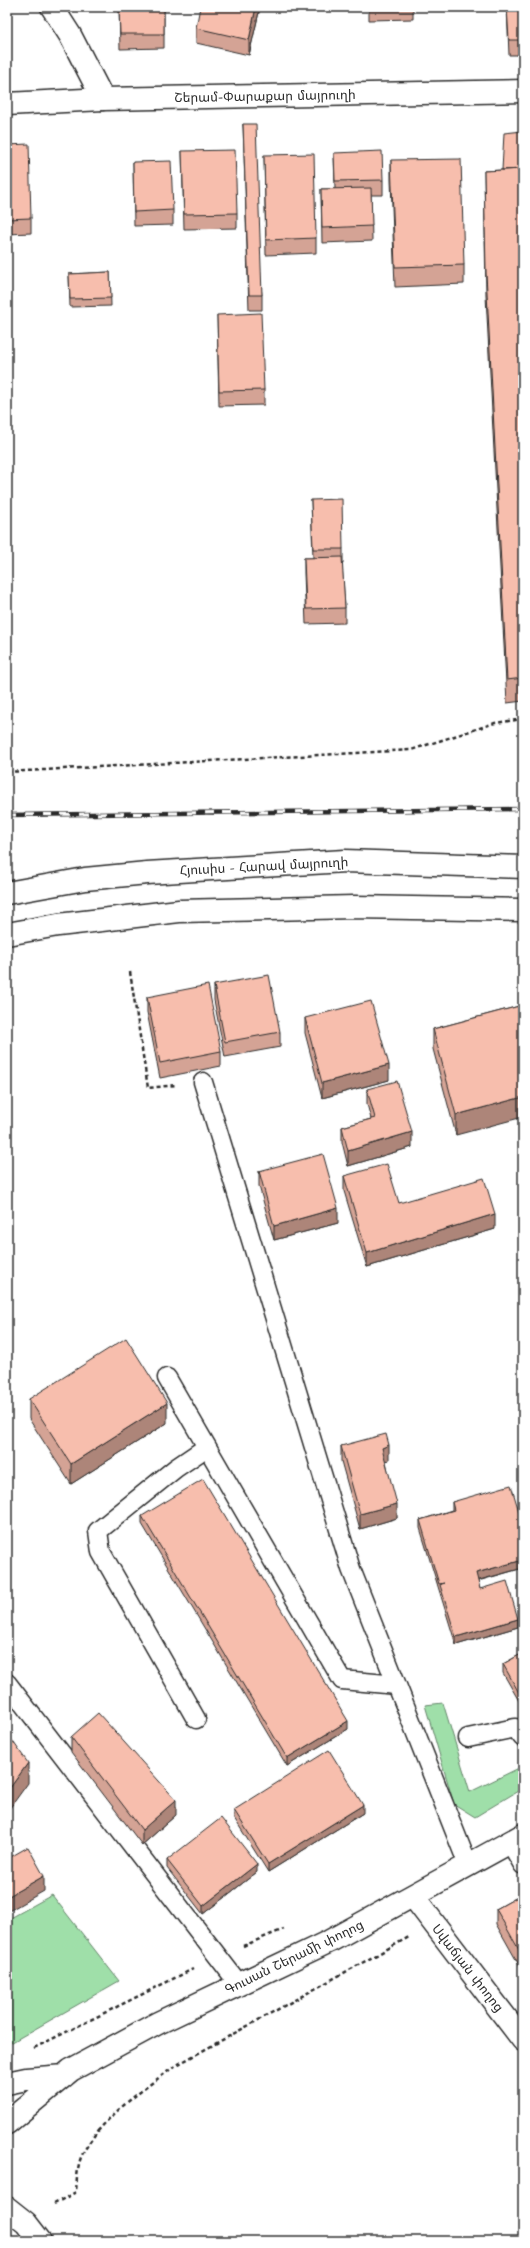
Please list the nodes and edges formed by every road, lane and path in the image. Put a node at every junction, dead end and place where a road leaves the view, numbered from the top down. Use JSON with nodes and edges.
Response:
{"nodes":[{"id":1,"x":52,"y":7,"type":"edge"},
{"id":2,"x":523,"y":92,"type":"edge"},
{"id":3,"x":103,"y":99,"type":"junction"},
{"id":4,"x":7,"y":104,"type":"edge"},
{"id":5,"x":523,"y":719,"type":"edge"},
{"id":6,"x":7,"y":772,"type":"edge"},
{"id":7,"x":523,"y":868,"type":"edge"},
{"id":8,"x":7,"y":893,"type":"edge"},
{"id":9,"x":523,"y":910,"type":"edge"},
{"id":10,"x":7,"y":934,"type":"edge"},
{"id":11,"x":130,"y":972,"type":"dead end"},
{"id":12,"x":203,"y":1082,"type":"joint"},
{"id":13,"x":167,"y":1378,"type":"dead end"},
{"id":14,"x":207,"y":1447,"type":"junction"},
{"id":15,"x":7,"y":1683,"type":"edge"},
{"id":16,"x":397,"y":1685,"type":"junction"},
{"id":17,"x":196,"y":1718,"type":"dead end"},
{"id":18,"x":468,"y":1738,"type":"dead end"},
{"id":19,"x":523,"y":1738,"type":"edge"},
{"id":20,"x":517,"y":1838,"type":"edge"},
{"id":21,"x":468,"y":1865,"type":"junction"},
{"id":22,"x":523,"y":1865,"type":"edge"},
{"id":23,"x":412,"y":1896,"type":"junction"},
{"id":24,"x":434,"y":1924,"type":"junction"},
{"id":25,"x":239,"y":1984,"type":"junction"},
{"id":26,"x":523,"y":2040,"type":"edge"},
{"id":27,"x":64,"y":2076,"type":"junction"},
{"id":28,"x":7,"y":2083,"type":"edge"},
{"id":29,"x":7,"y":2123,"type":"edge"},
{"id":30,"x":54,"y":2204,"type":"dead end"},
{"id":31,"x":7,"y":2208,"type":"edge"},
{"id":32,"x":40,"y":2241,"type":"edge"}],
"edges":[{"from":1,"to":3,"type":"main road"},
{"from":2,"to":3,"type":"main road","name":"Շերամ-Փարաքար մայրուղի"},
{"from":3,"to":4,"type":"main road","name":"Շերամ-Փարաքար մայրուղի"},
{"from":5,"to":6,"type":"path"},
{"from":7,"to":8,"type":"main road","name":"Հյուսիս - Հարավ մայրուղի"},
{"from":9,"to":10,"type":"main road"},
{"from":11,"to":12,"type":"path"},
{"from":12,"to":16,"type":"lane"},
{"from":13,"to":14,"type":"lane"},
{"from":14,"to":16,"type":"lane"},
{"from":14,"to":17,"type":"lane"},
{"from":15,"to":25,"type":"lane"},
{"from":16,"to":21,"type":"lane"},
{"from":18,"to":19,"type":"lane"},
{"from":20,"to":21,"type":"main road","name":"Գուսան Շերամի փողոց"},
{"from":20,"to":22,"type":"lane"},
{"from":21,"to":23,"type":"main road","name":"Գուսան Շերամի փողոց"},
{"from":23,"to":24,"type":"main road","name":"Սվաճյան փողոց"},
{"from":23,"to":25,"type":"main road","name":"Գուսան Շերամի փողոց"},
{"from":24,"to":26,"type":"main road","name":"Սվաճյան փողոց"},
{"from":24,"to":30,"type":"path"},
{"from":25,"to":27,"type":"main road","name":"Գուսան Շերամի փողոց"},
{"from":27,"to":28,"type":"main road","name":"Գուսան Շերամի փողոց"},
{"from":27,"to":29,"type":"main road","name":"Գուսան Շերամի փողոց"},
{"from":31,"to":32,"type":"main road"}]}
